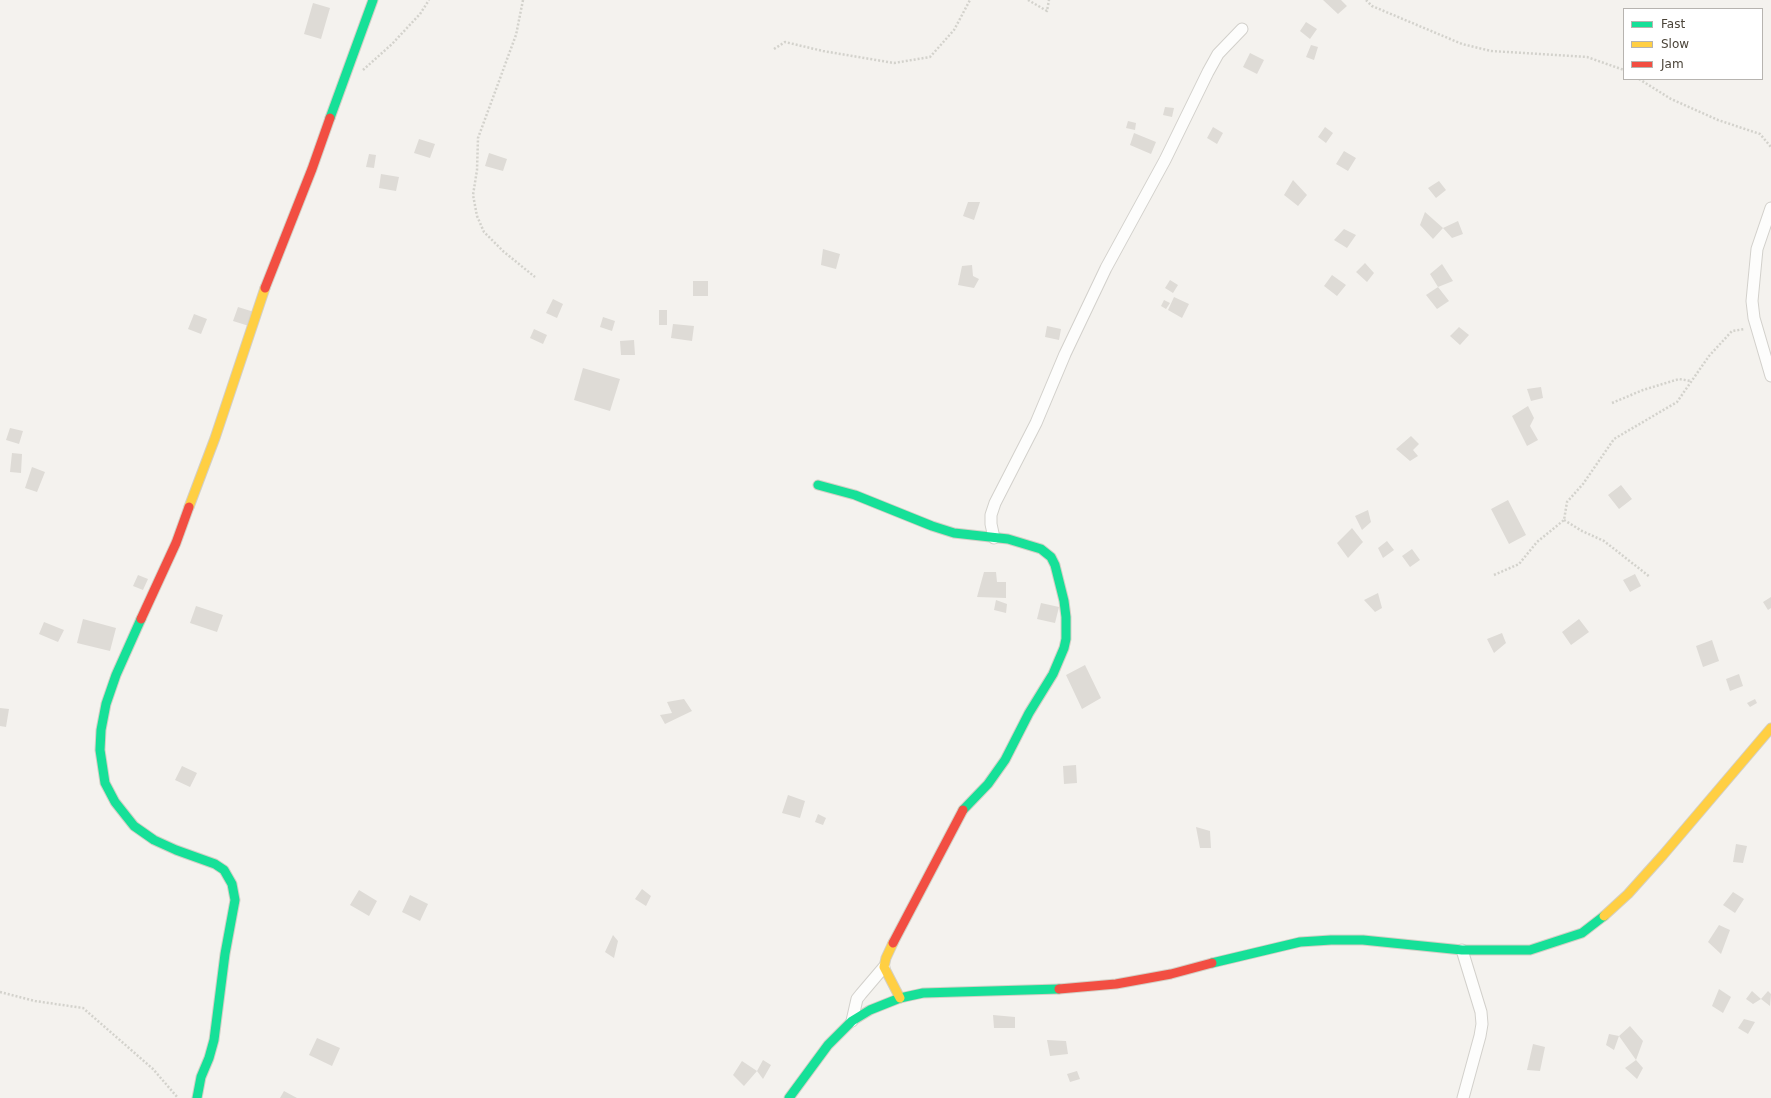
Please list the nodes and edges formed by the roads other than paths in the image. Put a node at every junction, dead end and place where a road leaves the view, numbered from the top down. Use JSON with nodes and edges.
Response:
{"nodes":[{"id":1,"x":374,"y":0,"type":"edge"},
{"id":2,"x":1242,"y":30,"type":"dead end"},
{"id":3,"x":1771,"y":208,"type":"edge"},
{"id":4,"x":1771,"y":376,"type":"edge"},
{"id":5,"x":818,"y":485,"type":"dead end"},
{"id":6,"x":994,"y":538,"type":"junction"},
{"id":7,"x":1771,"y":728,"type":"edge"},
{"id":8,"x":1462,"y":950,"type":"junction"},
{"id":9,"x":884,"y":967,"type":"junction"},
{"id":10,"x":900,"y":998,"type":"junction"},
{"id":11,"x":852,"y":1021,"type":"junction"},
{"id":12,"x":197,"y":1098,"type":"edge"},
{"id":13,"x":789,"y":1098,"type":"edge"},
{"id":14,"x":1463,"y":1098,"type":"edge"}],
"edges":[{"from":1,"to":12,"type":"street"},
{"from":2,"to":6,"type":"street"},
{"from":3,"to":4,"type":"street"},
{"from":5,"to":6,"type":"street"},
{"from":6,"to":9,"type":"street"},
{"from":7,"to":8,"type":"street"},
{"from":8,"to":10,"type":"street"},
{"from":8,"to":14,"type":"street"},
{"from":9,"to":10,"type":"street"},
{"from":9,"to":11,"type":"street"},
{"from":10,"to":11,"type":"street"},
{"from":11,"to":13,"type":"street"}]}
